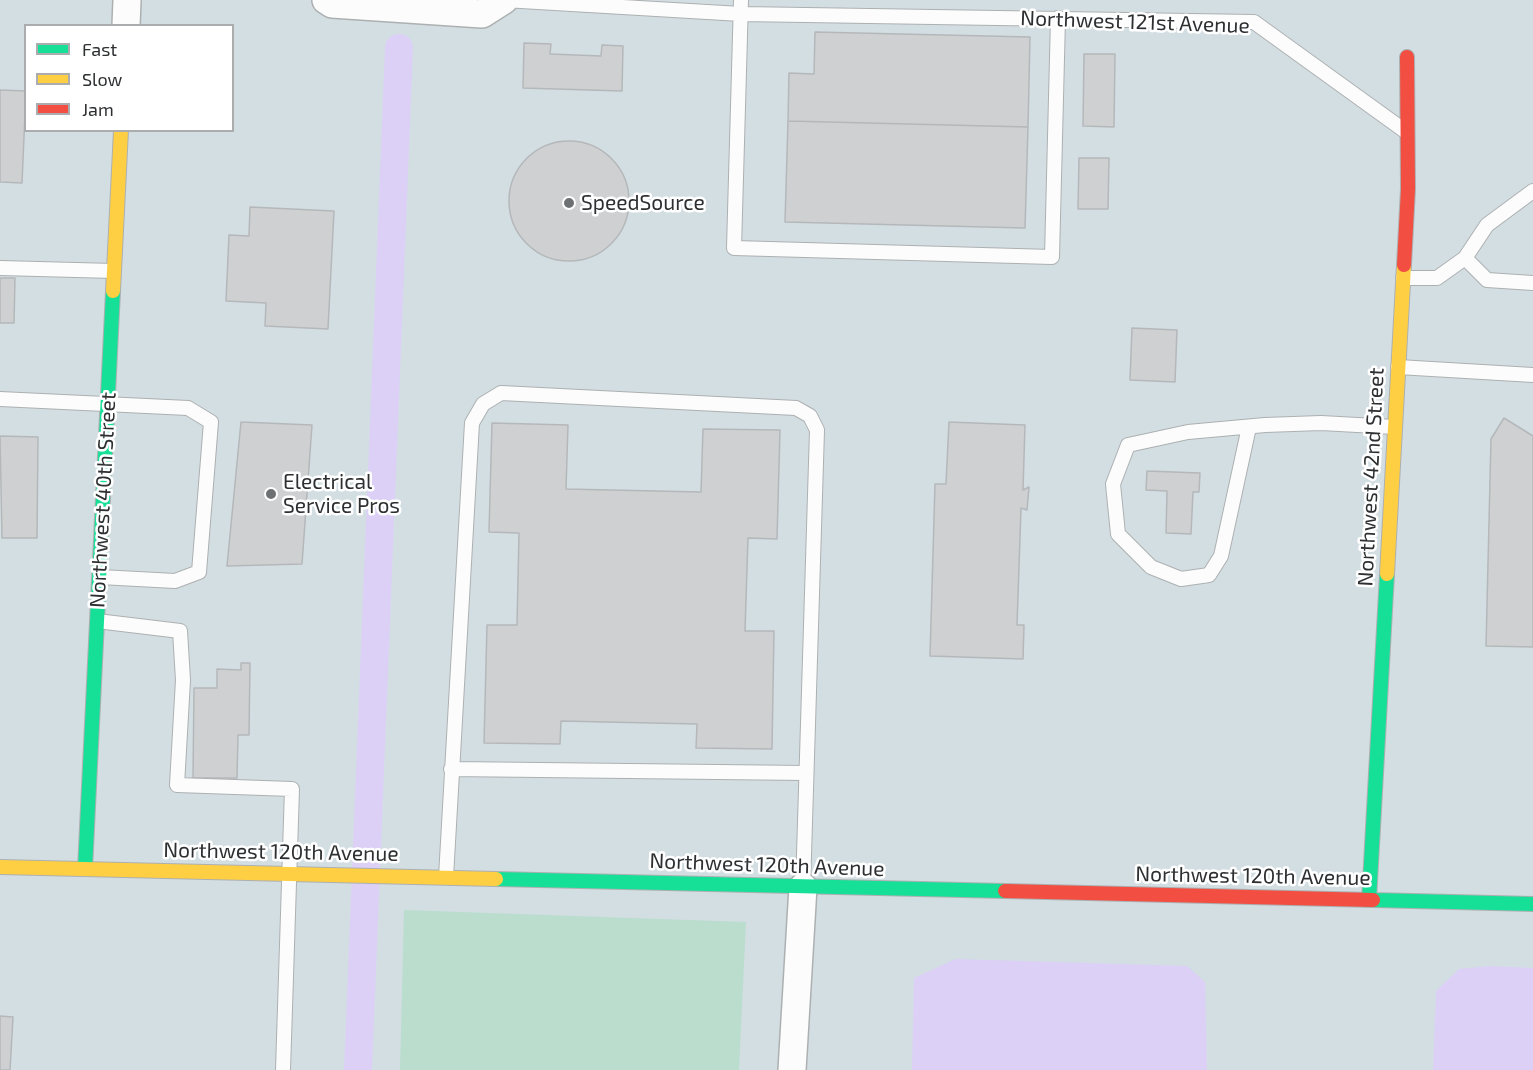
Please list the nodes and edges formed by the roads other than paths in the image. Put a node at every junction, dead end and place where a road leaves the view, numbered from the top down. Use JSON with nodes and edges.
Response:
{"nodes":[{"id":1,"x":127,"y":0,"type":"edge"},
{"id":2,"x":326,"y":0,"type":"edge"},
{"id":3,"x":504,"y":0,"type":"edge"},
{"id":4,"x":741,"y":7,"type":"edge"},
{"id":5,"x":1058,"y":18,"type":"junction"},
{"id":6,"x":126,"y":24,"type":"edge"},
{"id":7,"x":1407,"y":57,"type":"dead end"},
{"id":8,"x":121,"y":132,"type":"edge"},
{"id":9,"x":1408,"y":133,"type":"junction"},
{"id":10,"x":1533,"y":191,"type":"edge"},
{"id":11,"x":1465,"y":258,"type":"junction"},
{"id":12,"x":0,"y":268,"type":"edge"},
{"id":13,"x":114,"y":272,"type":"junction"},
{"id":14,"x":1403,"y":278,"type":"junction"},
{"id":15,"x":1533,"y":283,"type":"edge"},
{"id":16,"x":1398,"y":367,"type":"junction"},
{"id":17,"x":1533,"y":375,"type":"edge"},
{"id":18,"x":0,"y":399,"type":"edge"},
{"id":19,"x":108,"y":403,"type":"junction"},
{"id":20,"x":1250,"y":427,"type":"junction"},
{"id":21,"x":1394,"y":427,"type":"junction"},
{"id":22,"x":100,"y":577,"type":"junction"},
{"id":23,"x":97,"y":621,"type":"junction"},
{"id":24,"x":451,"y":769,"type":"junction"},
{"id":25,"x":806,"y":773,"type":"junction"},
{"id":26,"x":0,"y":867,"type":"edge"},
{"id":27,"x":85,"y":869,"type":"junction"},
{"id":28,"x":291,"y":873,"type":"junction"},
{"id":29,"x":446,"y":877,"type":"junction"},
{"id":30,"x":803,"y":887,"type":"junction"},
{"id":31,"x":1368,"y":900,"type":"junction"},
{"id":32,"x":1533,"y":904,"type":"edge"},
{"id":33,"x":283,"y":1070,"type":"edge"},
{"id":34,"x":792,"y":1070,"type":"edge"}],
"edges":[{"from":1,"to":6,"type":"street"},
{"from":2,"to":3,"type":"street","name":"Northwest 121st Avenue"},
{"from":3,"to":4,"type":"lane","name":"Northwest 121st Avenue"},
{"from":4,"to":5,"type":"lane","name":"Northwest 121st Avenue"},
{"from":4,"to":5,"type":"lane"},
{"from":5,"to":9,"type":"lane","name":"Northwest 121st Avenue"},
{"from":7,"to":9,"type":"street","name":"Northwest 42nd Street"},
{"from":8,"to":13,"type":"street","name":"Northwest 40th Street"},
{"from":9,"to":14,"type":"street","name":"Northwest 42nd Street"},
{"from":10,"to":11,"type":"lane"},
{"from":11,"to":14,"type":"lane"},
{"from":11,"to":15,"type":"lane"},
{"from":12,"to":13,"type":"lane"},
{"from":13,"to":19,"type":"street","name":"Northwest 40th Street"},
{"from":14,"to":16,"type":"street","name":"Northwest 42nd Street"},
{"from":16,"to":17,"type":"lane"},
{"from":16,"to":21,"type":"street","name":"Northwest 42nd Street"},
{"from":18,"to":19,"type":"lane"},
{"from":19,"to":22,"type":"street","name":"Northwest 40th Street"},
{"from":19,"to":22,"type":"lane"},
{"from":20,"to":20,"type":"lane"},
{"from":20,"to":21,"type":"lane"},
{"from":21,"to":31,"type":"street","name":"Northwest 42nd Street"},
{"from":22,"to":23,"type":"street","name":"Northwest 40th Street"},
{"from":23,"to":27,"type":"street","name":"Northwest 40th Street"},
{"from":23,"to":28,"type":"lane"},
{"from":24,"to":25,"type":"lane"},
{"from":24,"to":25,"type":"lane"},
{"from":24,"to":29,"type":"lane"},
{"from":25,"to":30,"type":"lane"},
{"from":26,"to":27,"type":"street","name":"Northwest 120th Avenue"},
{"from":27,"to":28,"type":"street","name":"Northwest 120th Avenue"},
{"from":28,"to":29,"type":"street","name":"Northwest 120th Avenue"},
{"from":28,"to":33,"type":"lane"},
{"from":29,"to":30,"type":"street","name":"Northwest 120th Avenue"},
{"from":30,"to":31,"type":"street","name":"Northwest 120th Avenue"},
{"from":30,"to":34,"type":"street"},
{"from":31,"to":32,"type":"street","name":"Northwest 120th Avenue"}]}
